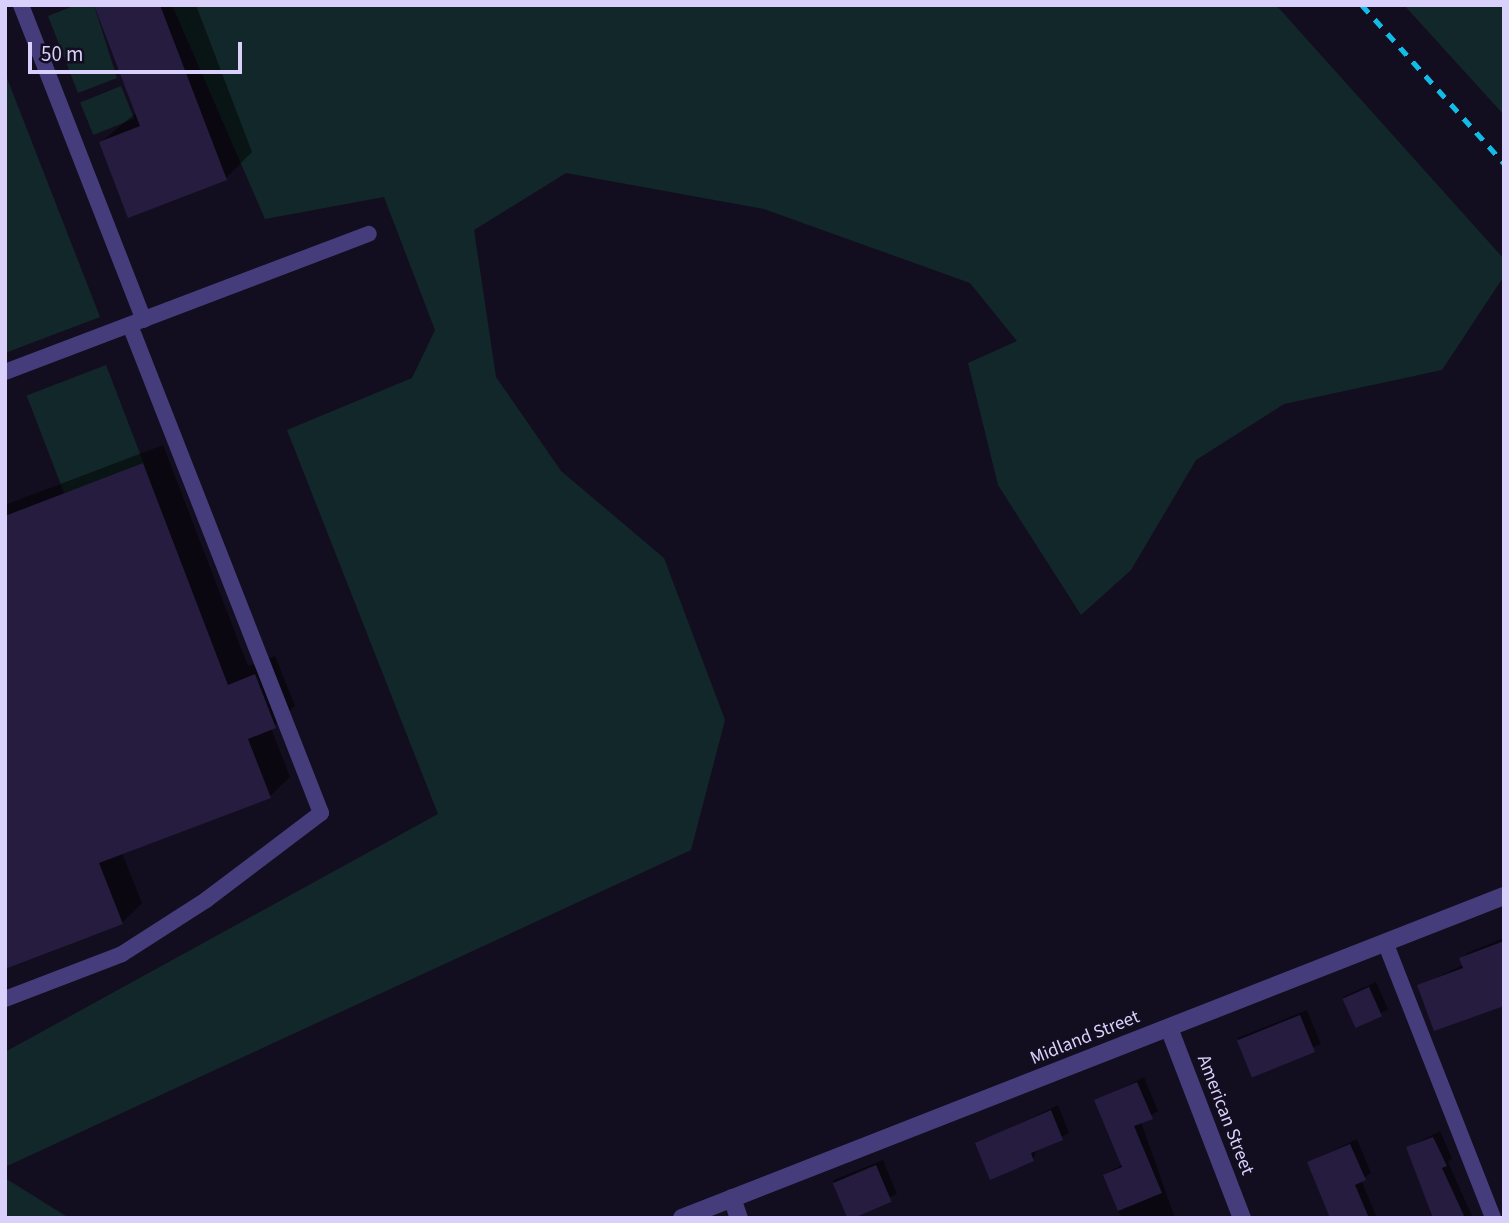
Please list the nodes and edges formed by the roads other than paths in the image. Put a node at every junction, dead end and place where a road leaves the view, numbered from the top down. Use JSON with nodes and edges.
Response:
{"nodes":[{"id":1,"x":21,"y":5,"type":"edge"},
{"id":2,"x":369,"y":234,"type":"dead end"},
{"id":3,"x":137,"y":322,"type":"junction"},
{"id":4,"x":5,"y":372,"type":"edge"},
{"id":5,"x":1504,"y":896,"type":"edge"},
{"id":6,"x":1385,"y":942,"type":"junction"},
{"id":7,"x":5,"y":999,"type":"edge"},
{"id":8,"x":1169,"y":1028,"type":"junction"},
{"id":9,"x":732,"y":1198,"type":"junction"},
{"id":10,"x":682,"y":1218,"type":"edge"},
{"id":11,"x":739,"y":1218,"type":"edge"},
{"id":12,"x":1242,"y":1218,"type":"edge"},
{"id":13,"x":1493,"y":1218,"type":"edge"}],
"edges":[{"from":1,"to":3,"type":"lane"},
{"from":2,"to":3,"type":"lane"},
{"from":3,"to":4,"type":"lane"},
{"from":3,"to":7,"type":"lane"},
{"from":5,"to":6,"type":"street","name":"Midland Street"},
{"from":6,"to":8,"type":"street","name":"Midland Street"},
{"from":6,"to":13,"type":"lane"},
{"from":8,"to":9,"type":"street","name":"Midland Street"},
{"from":8,"to":12,"type":"street","name":"American Street"},
{"from":9,"to":10,"type":"street","name":"Midland Street"},
{"from":9,"to":11,"type":"street"}]}
